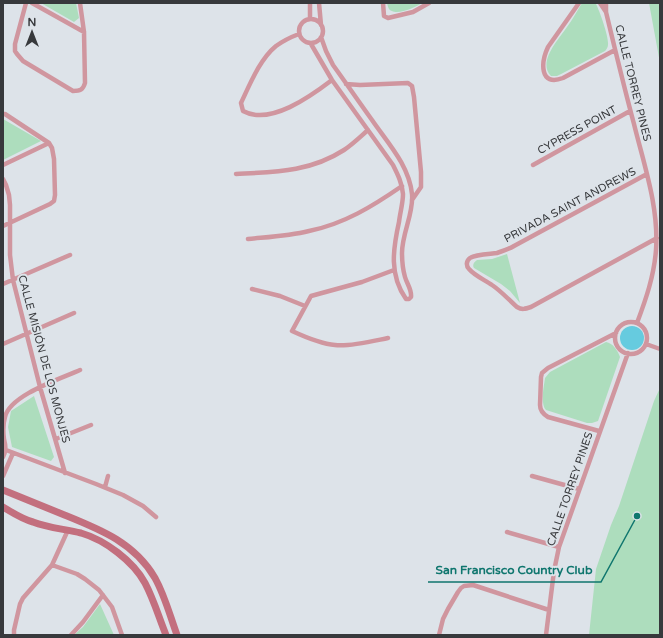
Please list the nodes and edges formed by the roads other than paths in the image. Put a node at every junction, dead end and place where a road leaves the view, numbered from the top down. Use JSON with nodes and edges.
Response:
{"nodes":[{"id":1,"x":26,"y":3,"type":"edge"},
{"id":2,"x":32,"y":3,"type":"edge"},
{"id":3,"x":80,"y":3,"type":"edge"},
{"id":4,"x":310,"y":3,"type":"edge"},
{"id":5,"x":319,"y":3,"type":"edge"},
{"id":6,"x":383,"y":3,"type":"edge"},
{"id":7,"x":429,"y":3,"type":"edge"},
{"id":8,"x":580,"y":3,"type":"edge"},
{"id":9,"x":600,"y":3,"type":"edge"},
{"id":10,"x":606,"y":3,"type":"edge"},
{"id":11,"x":606,"y":12,"type":"junction"},
{"id":12,"x":310,"y":19,"type":"junction"},
{"id":13,"x":321,"y":25,"type":"junction"},
{"id":14,"x":84,"y":32,"type":"junction"},
{"id":15,"x":298,"y":34,"type":"junction"},
{"id":16,"x":321,"y":38,"type":"junction"},
{"id":17,"x":311,"y":44,"type":"junction"},
{"id":18,"x":615,"y":50,"type":"junction"},
{"id":19,"x":332,"y":80,"type":"junction"},
{"id":20,"x":346,"y":84,"type":"junction"},
{"id":21,"x":630,"y":111,"type":"junction"},
{"id":22,"x":3,"y":114,"type":"edge"},
{"id":23,"x":368,"y":130,"type":"junction"},
{"id":24,"x":50,"y":143,"type":"junction"},
{"id":25,"x":3,"y":165,"type":"edge"},
{"id":26,"x":533,"y":165,"type":"dead end"},
{"id":27,"x":236,"y":174,"type":"dead end"},
{"id":28,"x":647,"y":174,"type":"junction"},
{"id":29,"x":3,"y":178,"type":"edge"},
{"id":30,"x":402,"y":186,"type":"junction"},
{"id":31,"x":412,"y":200,"type":"junction"},
{"id":32,"x":10,"y":222,"type":"junction"},
{"id":33,"x":3,"y":226,"type":"edge"},
{"id":34,"x":656,"y":238,"type":"junction"},
{"id":35,"x":248,"y":239,"type":"dead end"},
{"id":36,"x":70,"y":255,"type":"dead end"},
{"id":37,"x":394,"y":270,"type":"junction"},
{"id":38,"x":13,"y":280,"type":"junction"},
{"id":39,"x":3,"y":284,"type":"edge"},
{"id":40,"x":252,"y":289,"type":"dead end"},
{"id":41,"x":305,"y":306,"type":"junction"},
{"id":42,"x":74,"y":313,"type":"dead end"},
{"id":43,"x":637,"y":323,"type":"junction"},
{"id":44,"x":616,"y":333,"type":"junction"},
{"id":45,"x":26,"y":334,"type":"junction"},
{"id":46,"x":388,"y":338,"type":"dead end"},
{"id":47,"x":3,"y":344,"type":"edge"},
{"id":48,"x":646,"y":344,"type":"junction"},
{"id":49,"x":660,"y":349,"type":"edge"},
{"id":50,"x":628,"y":353,"type":"junction"},
{"id":51,"x":80,"y":370,"type":"dead end"},
{"id":52,"x":40,"y":387,"type":"junction"},
{"id":53,"x":5,"y":410,"type":"edge"},
{"id":54,"x":91,"y":425,"type":"dead end"},
{"id":55,"x":600,"y":431,"type":"junction"},
{"id":56,"x":56,"y":439,"type":"junction"},
{"id":57,"x":6,"y":450,"type":"junction"},
{"id":58,"x":12,"y":453,"type":"junction"},
{"id":59,"x":3,"y":457,"type":"edge"},
{"id":60,"x":65,"y":473,"type":"junction"},
{"id":61,"x":3,"y":476,"type":"edge"},
{"id":62,"x":108,"y":476,"type":"dead end"},
{"id":63,"x":532,"y":476,"type":"dead end"},
{"id":64,"x":105,"y":488,"type":"junction"},
{"id":65,"x":580,"y":489,"type":"junction"},
{"id":66,"x":3,"y":490,"type":"edge"},
{"id":67,"x":3,"y":507,"type":"edge"},
{"id":68,"x":156,"y":517,"type":"dead end"},
{"id":69,"x":68,"y":530,"type":"junction"},
{"id":70,"x":507,"y":532,"type":"dead end"},
{"id":71,"x":559,"y":548,"type":"junction"},
{"id":72,"x":52,"y":565,"type":"junction"},
{"id":73,"x":104,"y":595,"type":"junction"},
{"id":74,"x":549,"y":610,"type":"junction"},
{"id":75,"x":14,"y":635,"type":"edge"},
{"id":76,"x":71,"y":635,"type":"edge"},
{"id":77,"x":122,"y":635,"type":"edge"},
{"id":78,"x":166,"y":635,"type":"edge"},
{"id":79,"x":177,"y":635,"type":"edge"},
{"id":80,"x":439,"y":635,"type":"edge"},
{"id":81,"x":546,"y":635,"type":"edge"}],
"edges":[{"from":1,"to":14,"type":"street"},
{"from":2,"to":14,"type":"street"},
{"from":3,"to":14,"type":"street"},
{"from":4,"to":12,"type":"street"},
{"from":5,"to":13,"type":"street"},
{"from":6,"to":7,"type":"street"},
{"from":8,"to":18,"type":"street"},
{"from":9,"to":11,"type":"street","name":"CALLE TORREY PINES"},
{"from":10,"to":11,"type":"street","name":"CALLE TORREY PINES"},
{"from":11,"to":18,"type":"street","name":"CALLE TORREY PINES"},
{"from":12,"to":13,"type":"street"},
{"from":12,"to":15,"type":"street"},
{"from":13,"to":16,"type":"street"},
{"from":15,"to":17,"type":"street"},
{"from":15,"to":19,"type":"street"},
{"from":16,"to":17,"type":"street"},
{"from":16,"to":20,"type":"street"},
{"from":17,"to":19,"type":"street"},
{"from":18,"to":21,"type":"street","name":"CALLE TORREY PINES"},
{"from":19,"to":23,"type":"street"},
{"from":20,"to":31,"type":"street"},
{"from":20,"to":31,"type":"street"},
{"from":21,"to":26,"type":"street","name":"CYPRESS POINT"},
{"from":21,"to":28,"type":"street","name":"CALLE TORREY PINES"},
{"from":22,"to":24,"type":"street"},
{"from":23,"to":27,"type":"street"},
{"from":23,"to":30,"type":"street"},
{"from":24,"to":25,"type":"street"},
{"from":24,"to":32,"type":"street"},
{"from":28,"to":34,"type":"street","name":"CALLE TORREY PINES"},
{"from":28,"to":34,"type":"street","name":"PRIVADA SAINT ANDREWS"},
{"from":29,"to":32,"type":"street","name":"CALLE MISIÓN DE LOS MONJES"},
{"from":30,"to":35,"type":"street"},
{"from":30,"to":37,"type":"street"},
{"from":31,"to":37,"type":"street"},
{"from":32,"to":33,"type":"street"},
{"from":32,"to":38,"type":"street","name":"CALLE MISIÓN DE LOS MONJES"},
{"from":34,"to":43,"type":"street","name":"CALLE TORREY PINES"},
{"from":36,"to":38,"type":"street"},
{"from":37,"to":41,"type":"street"},
{"from":38,"to":39,"type":"street"},
{"from":38,"to":45,"type":"street","name":"CALLE MISIÓN DE LOS MONJES"},
{"from":40,"to":41,"type":"street"},
{"from":41,"to":46,"type":"street"},
{"from":42,"to":45,"type":"street"},
{"from":43,"to":44,"type":"street"},
{"from":43,"to":48,"type":"street"},
{"from":44,"to":50,"type":"street"},
{"from":44,"to":55,"type":"street"},
{"from":45,"to":47,"type":"street"},
{"from":45,"to":52,"type":"street","name":"CALLE MISIÓN DE LOS MONJES"},
{"from":48,"to":49,"type":"street"},
{"from":48,"to":50,"type":"street"},
{"from":50,"to":55,"type":"street","name":"CALLE TORREY PINES"},
{"from":51,"to":52,"type":"street"},
{"from":52,"to":53,"type":"street"},
{"from":52,"to":56,"type":"street","name":"CALLE MISIÓN DE LOS MONJES"},
{"from":53,"to":57,"type":"street"},
{"from":54,"to":56,"type":"street"},
{"from":55,"to":65,"type":"street","name":"CALLE TORREY PINES"},
{"from":56,"to":60,"type":"street","name":"CALLE MISIÓN DE LOS MONJES"},
{"from":57,"to":58,"type":"street"},
{"from":57,"to":59,"type":"street"},
{"from":58,"to":60,"type":"street"},
{"from":58,"to":61,"type":"street"},
{"from":60,"to":64,"type":"street"},
{"from":62,"to":64,"type":"street"},
{"from":63,"to":65,"type":"street"},
{"from":64,"to":68,"type":"street"},
{"from":65,"to":71,"type":"street","name":"CALLE TORREY PINES"},
{"from":66,"to":79,"type":"main road"},
{"from":67,"to":69,"type":"main road"},
{"from":69,"to":72,"type":"street"},
{"from":69,"to":78,"type":"main road"},
{"from":70,"to":71,"type":"street"},
{"from":71,"to":74,"type":"street","name":"CALLE TORREY PINES"},
{"from":72,"to":73,"type":"street"},
{"from":72,"to":75,"type":"street"},
{"from":73,"to":76,"type":"street"},
{"from":73,"to":77,"type":"street"},
{"from":74,"to":80,"type":"street"},
{"from":74,"to":81,"type":"street","name":"CALLE TORREY PINES"}]}
